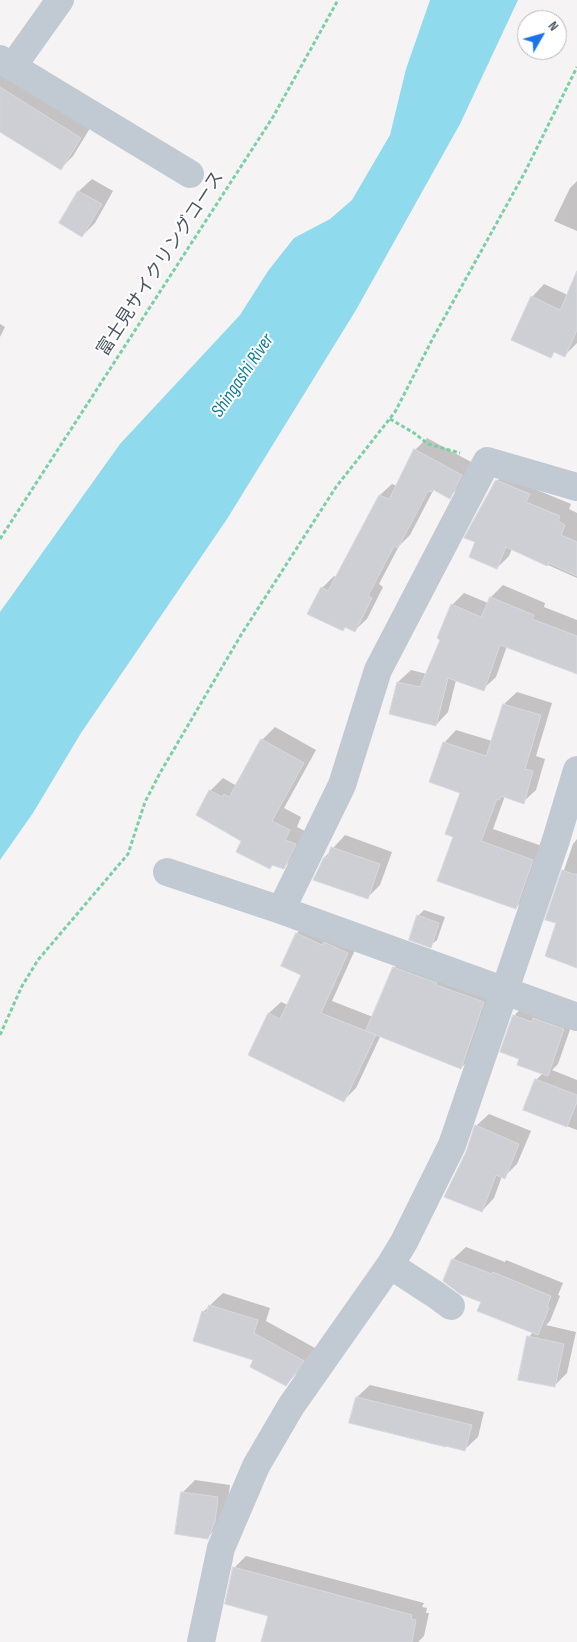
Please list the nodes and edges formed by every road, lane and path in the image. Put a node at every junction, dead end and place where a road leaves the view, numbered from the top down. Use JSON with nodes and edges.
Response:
{"nodes":[{"id":1,"x":60,"y":0,"type":"edge"},
{"id":2,"x":338,"y":0,"type":"edge"},
{"id":3,"x":7,"y":62,"type":"edge"},
{"id":4,"x":577,"y":67,"type":"edge"},
{"id":5,"x":190,"y":174,"type":"dead end"},
{"id":6,"x":390,"y":418,"type":"junction"},
{"id":7,"x":428,"y":444,"type":"dead end"},
{"id":8,"x":577,"y":487,"type":"edge"},
{"id":9,"x":0,"y":539,"type":"edge"},
{"id":10,"x":577,"y":770,"type":"edge"},
{"id":11,"x":167,"y":872,"type":"dead end"},
{"id":12,"x":281,"y":910,"type":"junction"},
{"id":13,"x":504,"y":990,"type":"junction"},
{"id":14,"x":577,"y":1017,"type":"edge"},
{"id":15,"x":0,"y":1035,"type":"edge"},
{"id":16,"x":390,"y":1265,"type":"junction"},
{"id":17,"x":451,"y":1306,"type":"dead end"},
{"id":18,"x":201,"y":1642,"type":"edge"}],
"edges":[{"from":1,"to":3,"type":"street"},
{"from":2,"to":9,"type":"path","name":"富士見サイクリングコース"},
{"from":3,"to":5,"type":"street"},
{"from":4,"to":6,"type":"path"},
{"from":6,"to":7,"type":"path"},
{"from":6,"to":15,"type":"path"},
{"from":8,"to":12,"type":"street"},
{"from":10,"to":13,"type":"street"},
{"from":11,"to":12,"type":"street"},
{"from":12,"to":13,"type":"street"},
{"from":13,"to":14,"type":"street"},
{"from":13,"to":16,"type":"street"},
{"from":16,"to":17,"type":"street"},
{"from":16,"to":18,"type":"street"}]}
